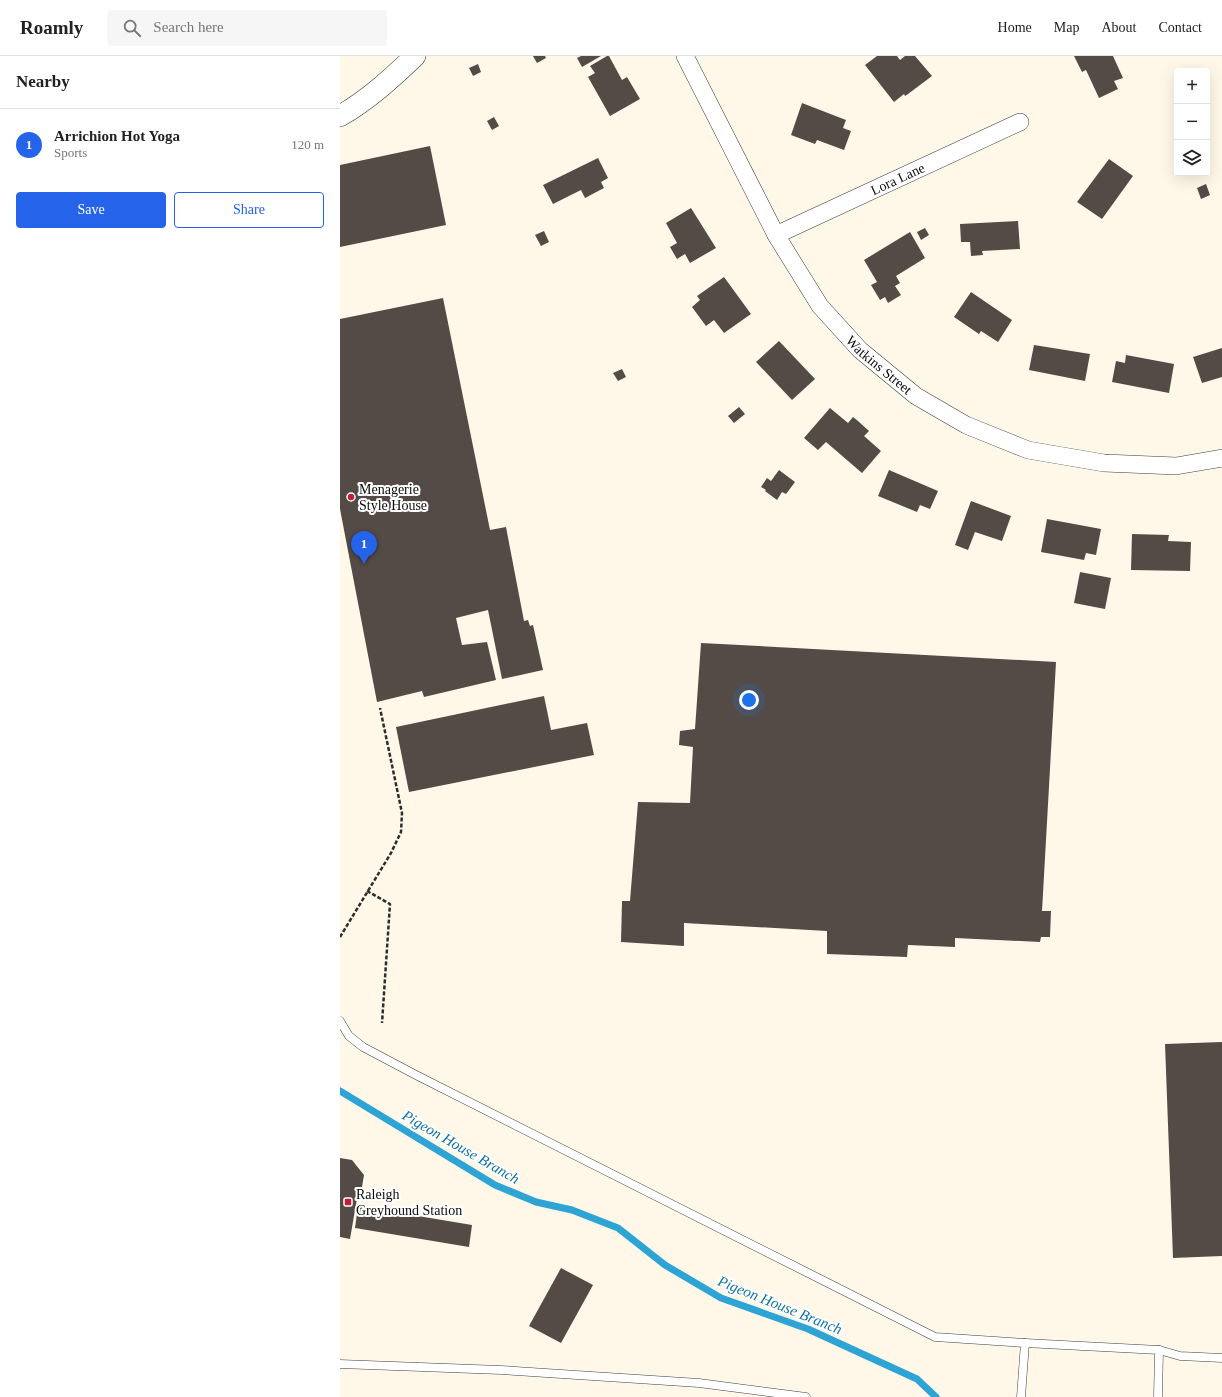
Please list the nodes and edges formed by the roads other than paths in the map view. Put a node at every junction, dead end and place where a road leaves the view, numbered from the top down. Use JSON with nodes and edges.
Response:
{"nodes":[{"id":1,"x":416,"y":56,"type":"edge"},
{"id":2,"x":685,"y":56,"type":"edge"},
{"id":3,"x":340,"y":116,"type":"edge"},
{"id":4,"x":1020,"y":122,"type":"dead end"},
{"id":5,"x":776,"y":235,"type":"junction"},
{"id":6,"x":1222,"y":458,"type":"edge"},
{"id":7,"x":340,"y":1021,"type":"edge"},
{"id":8,"x":1025,"y":1343,"type":"junction"},
{"id":9,"x":1159,"y":1350,"type":"junction"},
{"id":10,"x":1222,"y":1358,"type":"edge"},
{"id":11,"x":340,"y":1364,"type":"edge"},
{"id":12,"x":806,"y":1397,"type":"edge"},
{"id":13,"x":1021,"y":1397,"type":"edge"},
{"id":14,"x":1158,"y":1397,"type":"edge"}],
"edges":[{"from":1,"to":3,"type":"street"},
{"from":2,"to":5,"type":"street","name":"Watkins Street"},
{"from":4,"to":5,"type":"street","name":"Lora Lane"},
{"from":5,"to":6,"type":"street","name":"Watkins Street"},
{"from":7,"to":8,"type":"lane"},
{"from":8,"to":9,"type":"lane"},
{"from":8,"to":13,"type":"lane"},
{"from":9,"to":10,"type":"lane"},
{"from":9,"to":14,"type":"lane"},
{"from":11,"to":12,"type":"lane"}]}
